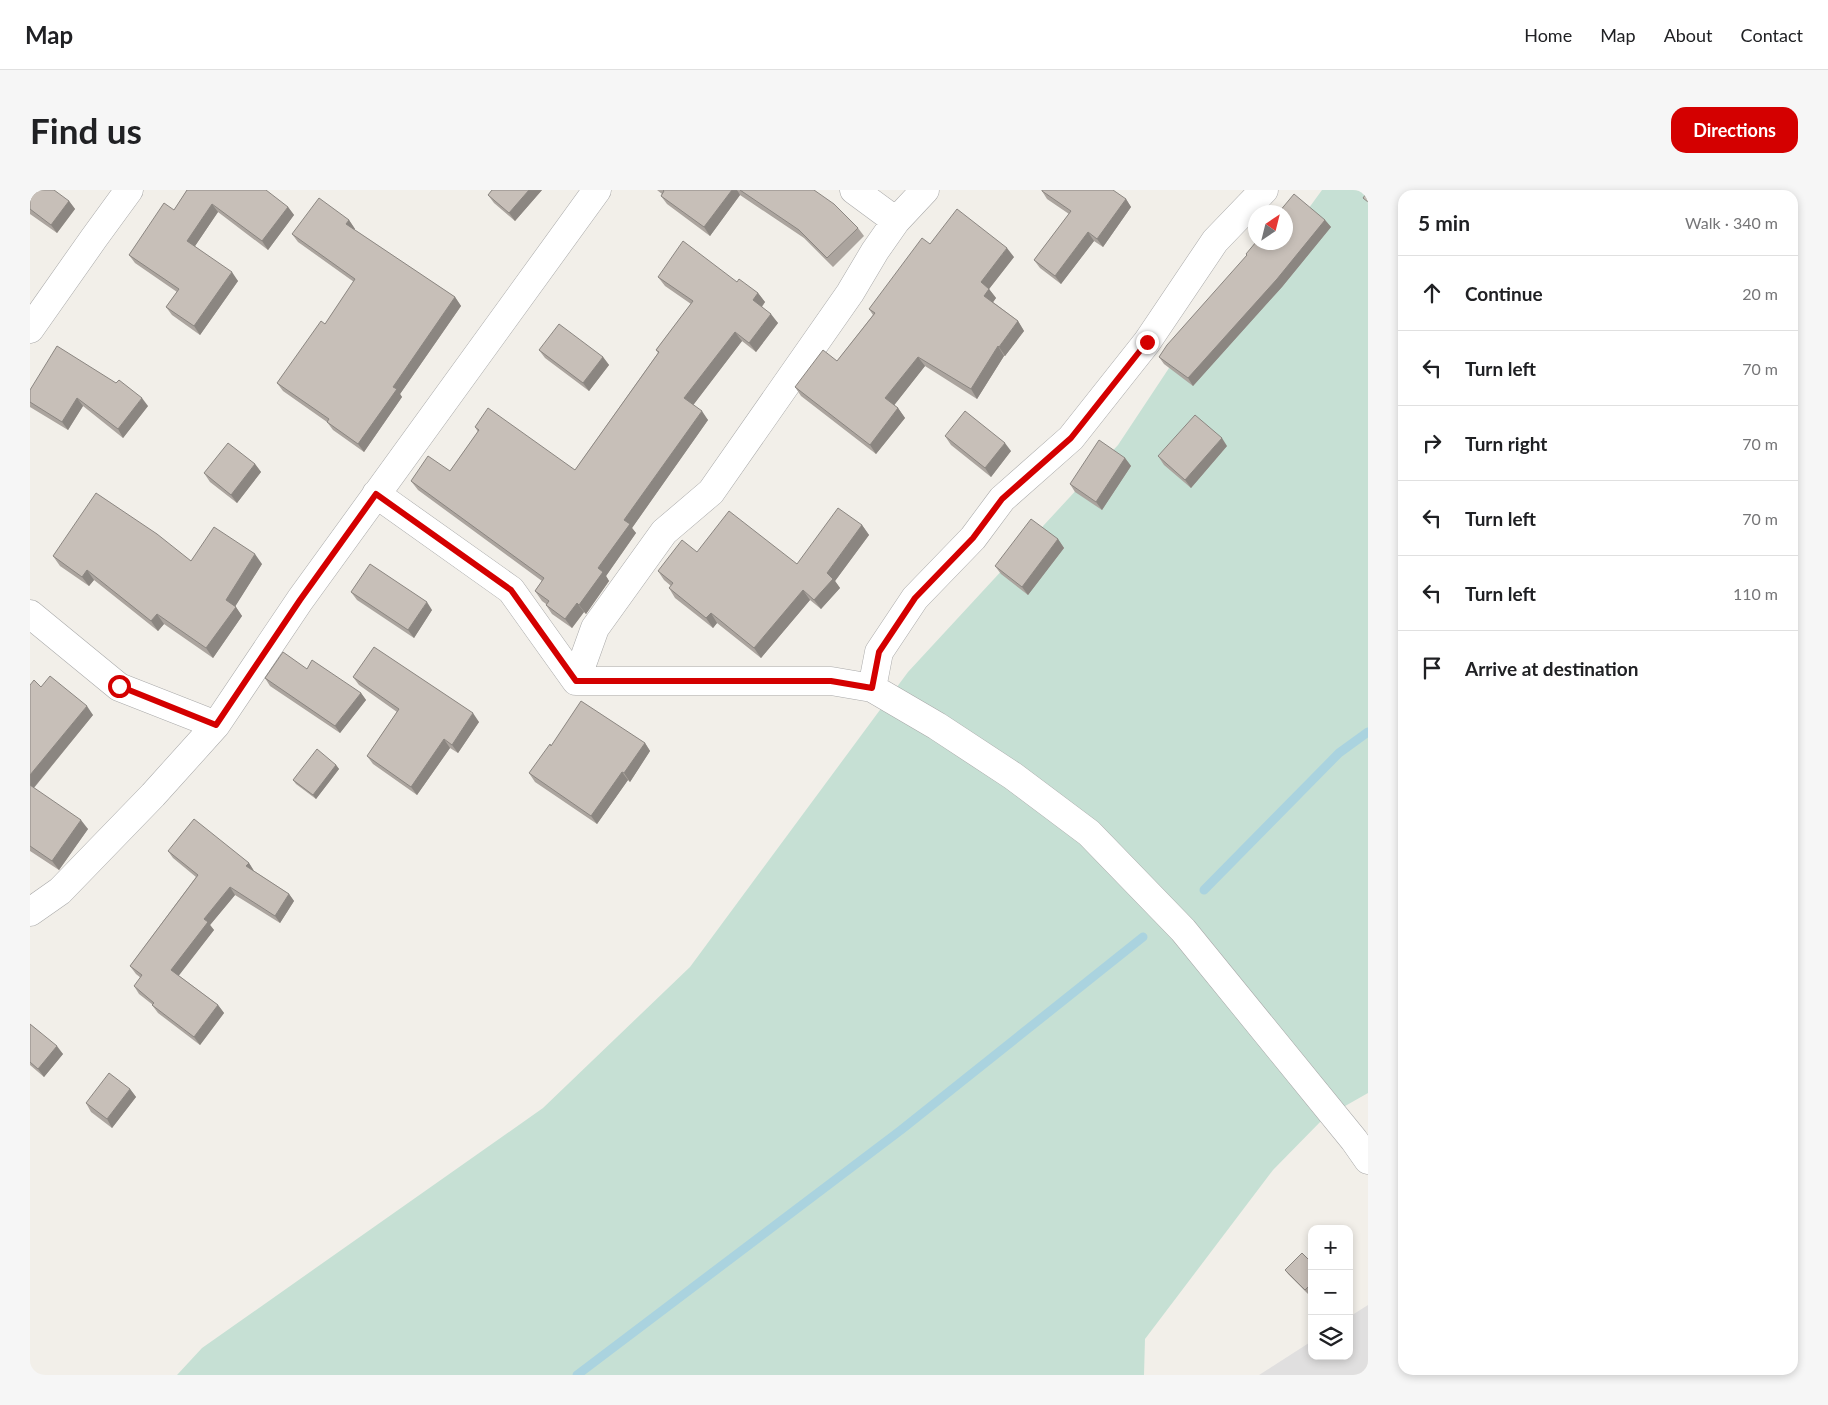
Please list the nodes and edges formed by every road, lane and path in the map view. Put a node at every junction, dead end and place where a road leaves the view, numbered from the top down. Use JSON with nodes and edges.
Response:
{"nodes":[{"id":1,"x":129,"y":190,"type":"edge"},
{"id":2,"x":597,"y":190,"type":"edge"},
{"id":3,"x":854,"y":190,"type":"edge"},
{"id":4,"x":926,"y":190,"type":"edge"},
{"id":5,"x":1264,"y":190,"type":"edge"},
{"id":6,"x":896,"y":221,"type":"junction"},
{"id":7,"x":30,"y":330,"type":"edge"},
{"id":8,"x":376,"y":494,"type":"junction"},
{"id":9,"x":30,"y":614,"type":"edge"},
{"id":10,"x":576,"y":681,"type":"junction"},
{"id":11,"x":872,"y":688,"type":"junction"},
{"id":12,"x":216,"y":725,"type":"junction"},
{"id":13,"x":30,"y":912,"type":"edge"},
{"id":14,"x":1363,"y":1146,"type":"edge"}],
"edges":[{"from":1,"to":7,"type":"street"},
{"from":2,"to":8,"type":"street"},
{"from":3,"to":6,"type":"street"},
{"from":4,"to":6,"type":"street"},
{"from":5,"to":11,"type":"street"},
{"from":6,"to":10,"type":"street"},
{"from":8,"to":10,"type":"street"},
{"from":8,"to":12,"type":"street"},
{"from":9,"to":12,"type":"street"},
{"from":10,"to":11,"type":"street"},
{"from":11,"to":14,"type":"street"},
{"from":12,"to":13,"type":"street"}]}
